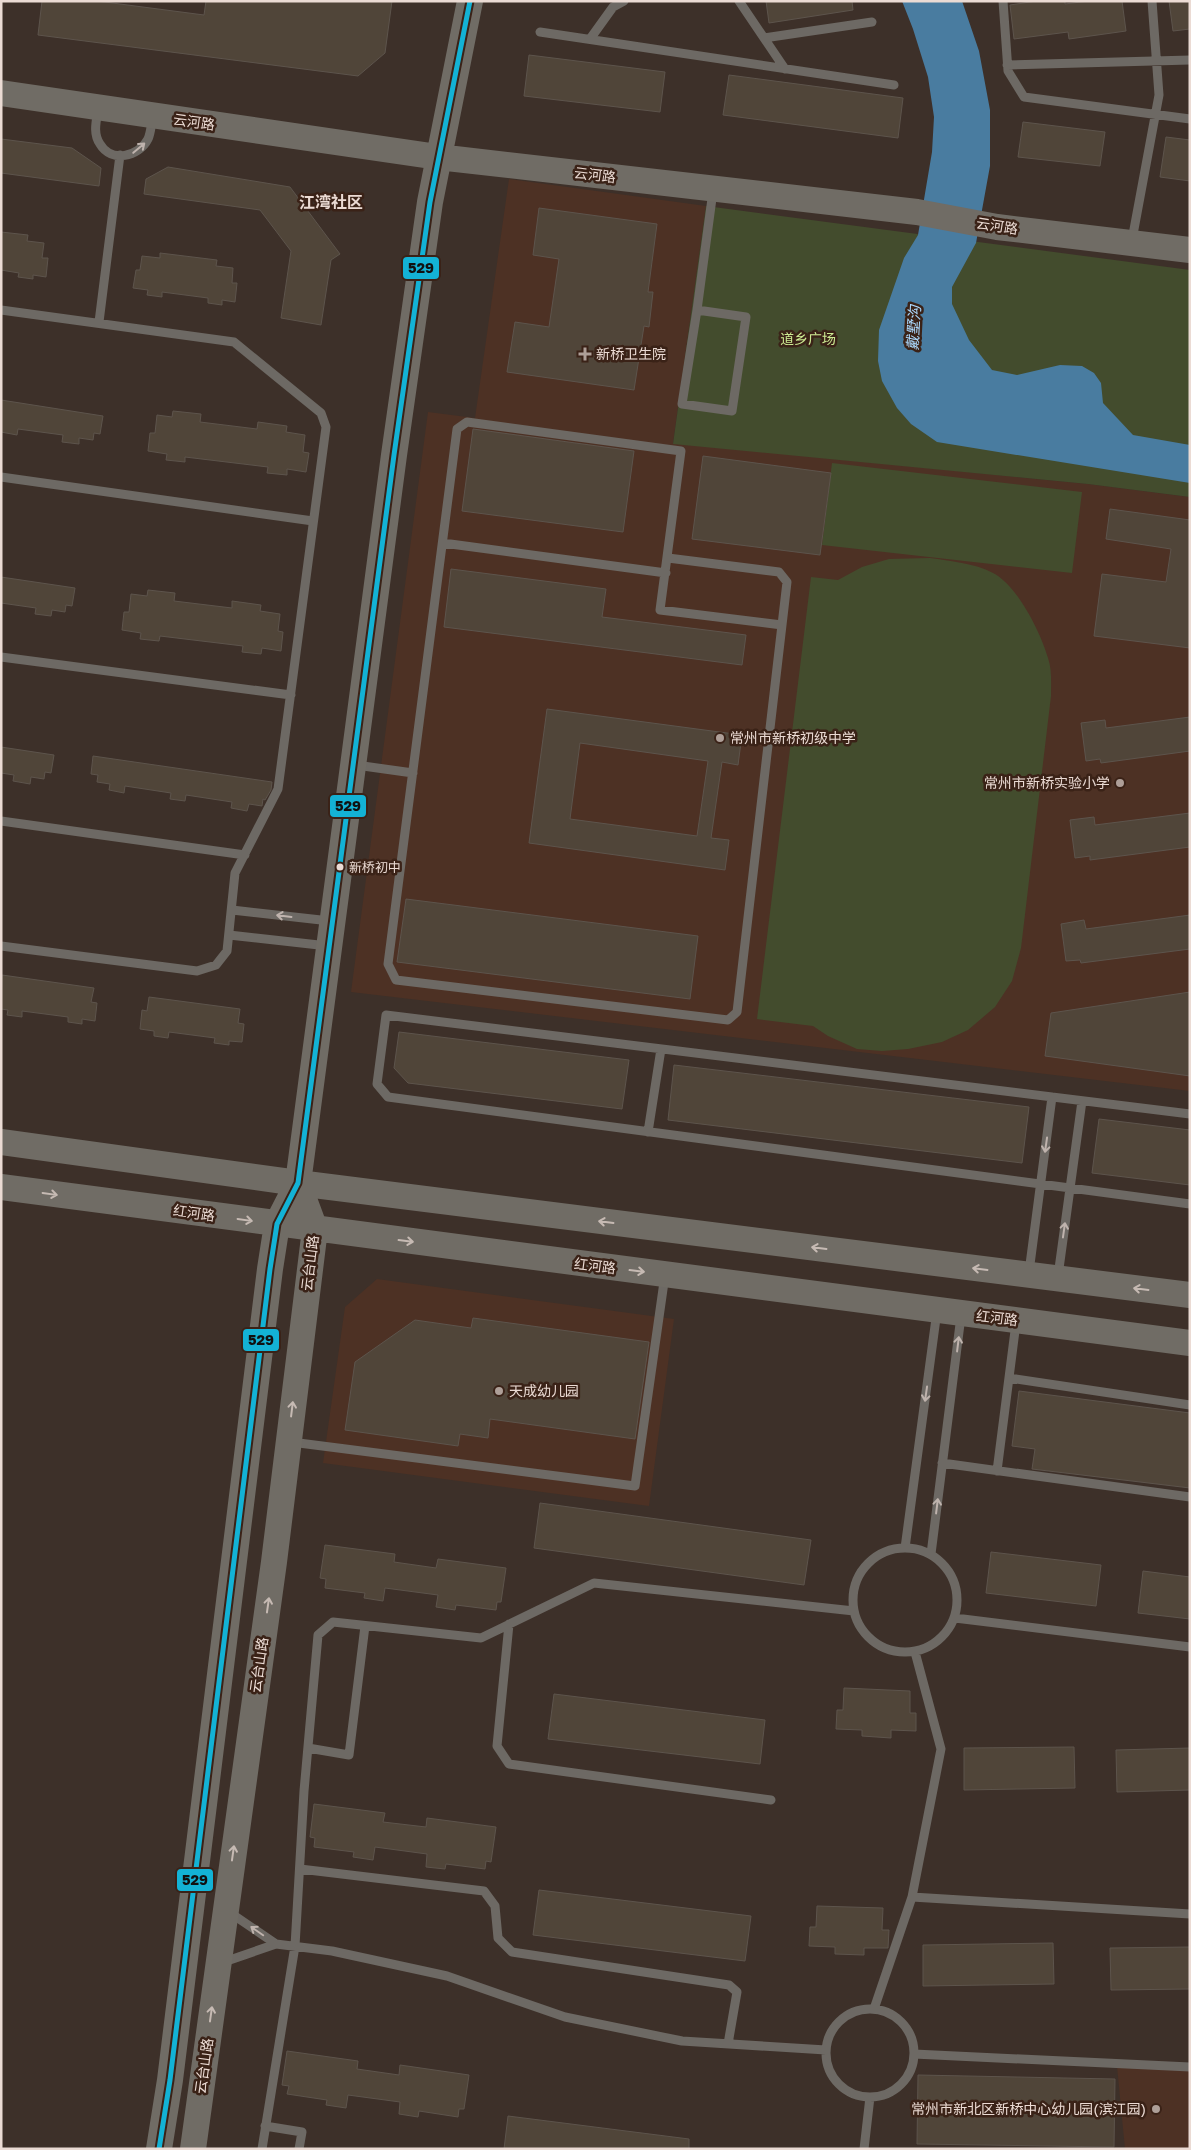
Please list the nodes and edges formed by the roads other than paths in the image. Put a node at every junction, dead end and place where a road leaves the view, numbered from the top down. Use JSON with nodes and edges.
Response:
{"nodes":[{"id":1,"x":470,"y":1,"type":"edge"},
{"id":2,"x":624,"y":1,"type":"edge"},
{"id":3,"x":739,"y":1,"type":"edge"},
{"id":4,"x":1003,"y":1,"type":"edge"},
{"id":5,"x":1152,"y":1,"type":"edge"},
{"id":6,"x":872,"y":22,"type":"dead end"},
{"id":7,"x":540,"y":32,"type":"dead end"},
{"id":8,"x":764,"y":38,"type":"junction"},
{"id":9,"x":590,"y":39,"type":"junction"},
{"id":10,"x":1190,"y":60,"type":"edge"},
{"id":11,"x":1156,"y":61,"type":"junction"},
{"id":12,"x":1008,"y":65,"type":"junction"},
{"id":13,"x":785,"y":69,"type":"junction"},
{"id":14,"x":894,"y":85,"type":"dead end"},
{"id":15,"x":1,"y":93,"type":"edge"},
{"id":16,"x":99,"y":108,"type":"junction"},
{"id":17,"x":1156,"y":115,"type":"junction"},
{"id":18,"x":153,"y":116,"type":"junction"},
{"id":19,"x":1190,"y":119,"type":"edge"},
{"id":20,"x":120,"y":155,"type":"junction"},
{"id":21,"x":438,"y":157,"type":"junction"},
{"id":22,"x":713,"y":189,"type":"junction"},
{"id":23,"x":1131,"y":243,"type":"junction"},
{"id":24,"x":1190,"y":250,"type":"edge"},
{"id":25,"x":1,"y":310,"type":"edge"},
{"id":26,"x":697,"y":310,"type":"junction"},
{"id":27,"x":100,"y":322,"type":"junction"},
{"id":28,"x":1,"y":477,"type":"edge"},
{"id":29,"x":313,"y":520,"type":"junction"},
{"id":30,"x":443,"y":543,"type":"junction"},
{"id":31,"x":668,"y":558,"type":"junction"},
{"id":32,"x":666,"y":573,"type":"junction"},
{"id":33,"x":782,"y":625,"type":"junction"},
{"id":34,"x":1,"y":656,"type":"edge"},
{"id":35,"x":291,"y":695,"type":"junction"},
{"id":36,"x":353,"y":764,"type":"junction"},
{"id":37,"x":413,"y":773,"type":"junction"},
{"id":38,"x":1,"y":821,"type":"edge"},
{"id":39,"x":244,"y":855,"type":"junction"},
{"id":40,"x":232,"y":910,"type":"junction"},
{"id":41,"x":331,"y":934,"type":"junction"},
{"id":42,"x":229,"y":936,"type":"junction"},
{"id":43,"x":1,"y":946,"type":"edge"},
{"id":44,"x":661,"y":1049,"type":"junction"},
{"id":45,"x":1052,"y":1097,"type":"junction"},
{"id":46,"x":1082,"y":1101,"type":"junction"},
{"id":47,"x":1190,"y":1114,"type":"edge"},
{"id":48,"x":648,"y":1132,"type":"junction"},
{"id":49,"x":1,"y":1142,"type":"edge"},
{"id":50,"x":298,"y":1183,"type":"junction"},
{"id":51,"x":1040,"y":1184,"type":"junction"},
{"id":52,"x":1,"y":1187,"type":"edge"},
{"id":53,"x":1070,"y":1188,"type":"junction"},
{"id":54,"x":1190,"y":1204,"type":"edge"},
{"id":55,"x":277,"y":1224,"type":"junction"},
{"id":56,"x":315,"y":1229,"type":"junction"},
{"id":57,"x":665,"y":1275,"type":"junction"},
{"id":58,"x":1029,"y":1275,"type":"junction"},
{"id":59,"x":1058,"y":1278,"type":"junction"},
{"id":60,"x":1190,"y":1295,"type":"edge"},
{"id":61,"x":949,"y":1312,"type":"junction"},
{"id":62,"x":1016,"y":1321,"type":"junction"},
{"id":63,"x":1190,"y":1343,"type":"edge"},
{"id":64,"x":1009,"y":1378,"type":"junction"},
{"id":65,"x":1190,"y":1405,"type":"edge"},
{"id":66,"x":288,"y":1441,"type":"junction"},
{"id":67,"x":942,"y":1463,"type":"junction"},
{"id":68,"x":997,"y":1471,"type":"junction"},
{"id":69,"x":1190,"y":1497,"type":"edge"},
{"id":70,"x":905,"y":1548,"type":"junction"},
{"id":71,"x":931,"y":1554,"type":"junction"},
{"id":72,"x":854,"y":1611,"type":"junction"},
{"id":73,"x":955,"y":1618,"type":"junction"},
{"id":74,"x":509,"y":1624,"type":"junction"},
{"id":75,"x":365,"y":1626,"type":"junction"},
{"id":76,"x":1190,"y":1647,"type":"edge"},
{"id":77,"x":914,"y":1652,"type":"junction"},
{"id":78,"x":308,"y":1748,"type":"junction"},
{"id":79,"x":771,"y":1800,"type":"dead end"},
{"id":80,"x":300,"y":1869,"type":"junction"},
{"id":81,"x":912,"y":1897,"type":"junction"},
{"id":82,"x":226,"y":1909,"type":"junction"},
{"id":83,"x":1190,"y":1914,"type":"edge"},
{"id":84,"x":276,"y":1944,"type":"junction"},
{"id":85,"x":296,"y":1946,"type":"junction"},
{"id":86,"x":218,"y":1964,"type":"junction"},
{"id":87,"x":874,"y":2010,"type":"junction"},
{"id":88,"x":728,"y":2044,"type":"junction"},
{"id":89,"x":826,"y":2050,"type":"junction"},
{"id":90,"x":914,"y":2054,"type":"junction"},
{"id":91,"x":1190,"y":2067,"type":"edge"},
{"id":92,"x":870,"y":2097,"type":"junction"},
{"id":93,"x":265,"y":2126,"type":"junction"},
{"id":94,"x":159,"y":2149,"type":"edge"},
{"id":95,"x":193,"y":2149,"type":"edge"},
{"id":96,"x":262,"y":2149,"type":"edge"},
{"id":97,"x":299,"y":2149,"type":"edge"},
{"id":98,"x":864,"y":2149,"type":"edge"}],
"edges":[{"from":1,"to":21,"type":"street","name":"云台山路"},
{"from":2,"to":9,"type":"lane"},
{"from":3,"to":8,"type":"lane"},
{"from":4,"to":12,"type":"lane"},
{"from":5,"to":11,"type":"lane"},
{"from":6,"to":8,"type":"lane"},
{"from":7,"to":9,"type":"lane"},
{"from":8,"to":13,"type":"lane"},
{"from":9,"to":13,"type":"lane"},
{"from":10,"to":11,"type":"lane"},
{"from":11,"to":12,"type":"lane"},
{"from":11,"to":17,"type":"lane"},
{"from":12,"to":17,"type":"lane"},
{"from":13,"to":14,"type":"lane"},
{"from":15,"to":16,"type":"street","name":"云河路"},
{"from":16,"to":18,"type":"street","name":"云河路"},
{"from":16,"to":20,"type":"lane"},
{"from":17,"to":19,"type":"lane"},
{"from":17,"to":23,"type":"lane"},
{"from":20,"to":18,"type":"lane","one_way":true},
{"from":18,"to":21,"type":"street","name":"云河路"},
{"from":20,"to":27,"type":"lane"},
{"from":21,"to":22,"type":"street","name":"云河路"},
{"from":21,"to":36,"type":"street","name":"云台山路"},
{"from":22,"to":23,"type":"street","name":"云河路"},
{"from":22,"to":26,"type":"lane"},
{"from":23,"to":24,"type":"street","name":"云河路"},
{"from":25,"to":27,"type":"lane"},
{"from":26,"to":26,"type":"lane"},
{"from":27,"to":29,"type":"lane"},
{"from":28,"to":29,"type":"lane"},
{"from":29,"to":35,"type":"lane"},
{"from":30,"to":31,"type":"lane"},
{"from":30,"to":32,"type":"lane"},
{"from":30,"to":37,"type":"lane"},
{"from":31,"to":32,"type":"lane"},
{"from":31,"to":33,"type":"lane"},
{"from":32,"to":33,"type":"lane"},
{"from":33,"to":37,"type":"lane"},
{"from":34,"to":35,"type":"lane"},
{"from":35,"to":39,"type":"lane"},
{"from":36,"to":37,"type":"lane"},
{"from":36,"to":41,"type":"street","name":"云台山路"},
{"from":38,"to":39,"type":"lane"},
{"from":39,"to":40,"type":"lane"},
{"from":41,"to":40,"type":"lane","one_way":true},
{"from":40,"to":42,"type":"lane"},
{"from":41,"to":42,"type":"lane"},
{"from":41,"to":50,"type":"street","name":"云台山路"},
{"from":42,"to":43,"type":"lane"},
{"from":44,"to":45,"type":"lane"},
{"from":44,"to":48,"type":"lane"},
{"from":44,"to":48,"type":"lane"},
{"from":45,"to":46,"type":"lane"},
{"from":45,"to":51,"type":"lane","one_way":true},
{"from":46,"to":47,"type":"lane"},
{"from":46,"to":53,"type":"lane"},
{"from":48,"to":51,"type":"lane"},
{"from":49,"to":50,"type":"street"},
{"from":50,"to":55,"type":"street","name":"云台山路"},
{"from":50,"to":56,"type":"street","name":"云台山路"},
{"from":58,"to":50,"type":"street","one_way":true},
{"from":51,"to":53,"type":"lane"},
{"from":51,"to":58,"type":"lane"},
{"from":52,"to":55,"type":"street","name":"红河路","one_way":true},
{"from":53,"to":54,"type":"lane"},
{"from":59,"to":53,"type":"lane","one_way":true},
{"from":55,"to":56,"type":"street","name":"红河路"},
{"from":55,"to":94,"type":"street","name":"云台山路"},
{"from":56,"to":57,"type":"street","name":"红河路","one_way":true},
{"from":66,"to":56,"type":"street","name":"云台山路","one_way":true},
{"from":57,"to":61,"type":"street","name":"红河路"},
{"from":57,"to":66,"type":"lane"},
{"from":58,"to":59,"type":"street"},
{"from":60,"to":59,"type":"street","one_way":true},
{"from":61,"to":62,"type":"street","name":"红河路"},
{"from":67,"to":61,"type":"lane","one_way":true},
{"from":61,"to":70,"type":"lane","one_way":true},
{"from":62,"to":63,"type":"street","name":"红河路"},
{"from":62,"to":64,"type":"lane"},
{"from":64,"to":65,"type":"lane"},
{"from":64,"to":68,"type":"lane"},
{"from":82,"to":66,"type":"street","name":"云台山路","one_way":true},
{"from":67,"to":68,"type":"lane"},
{"from":71,"to":67,"type":"lane","one_way":true},
{"from":68,"to":69,"type":"lane"},
{"from":70,"to":71,"type":"lane"},
{"from":70,"to":72,"type":"lane"},
{"from":71,"to":73,"type":"lane"},
{"from":72,"to":74,"type":"lane"},
{"from":72,"to":77,"type":"lane"},
{"from":73,"to":76,"type":"lane"},
{"from":73,"to":77,"type":"lane"},
{"from":74,"to":75,"type":"lane"},
{"from":74,"to":79,"type":"lane"},
{"from":75,"to":78,"type":"lane"},
{"from":75,"to":78,"type":"lane"},
{"from":77,"to":81,"type":"lane"},
{"from":78,"to":80,"type":"lane"},
{"from":80,"to":85,"type":"lane"},
{"from":80,"to":88,"type":"lane"},
{"from":81,"to":83,"type":"lane"},
{"from":81,"to":87,"type":"lane"},
{"from":84,"to":82,"type":"lane","one_way":true},
{"from":82,"to":86,"type":"street","name":"云台山路"},
{"from":84,"to":85,"type":"lane"},
{"from":84,"to":86,"type":"lane"},
{"from":85,"to":88,"type":"lane"},
{"from":85,"to":93,"type":"lane"},
{"from":95,"to":86,"type":"street","name":"云台山路","one_way":true},
{"from":87,"to":89,"type":"lane"},
{"from":87,"to":90,"type":"lane"},
{"from":88,"to":89,"type":"lane"},
{"from":89,"to":92,"type":"lane"},
{"from":90,"to":91,"type":"lane"},
{"from":90,"to":92,"type":"lane"},
{"from":92,"to":98,"type":"lane"},
{"from":93,"to":96,"type":"lane"},
{"from":93,"to":97,"type":"lane"}]}
